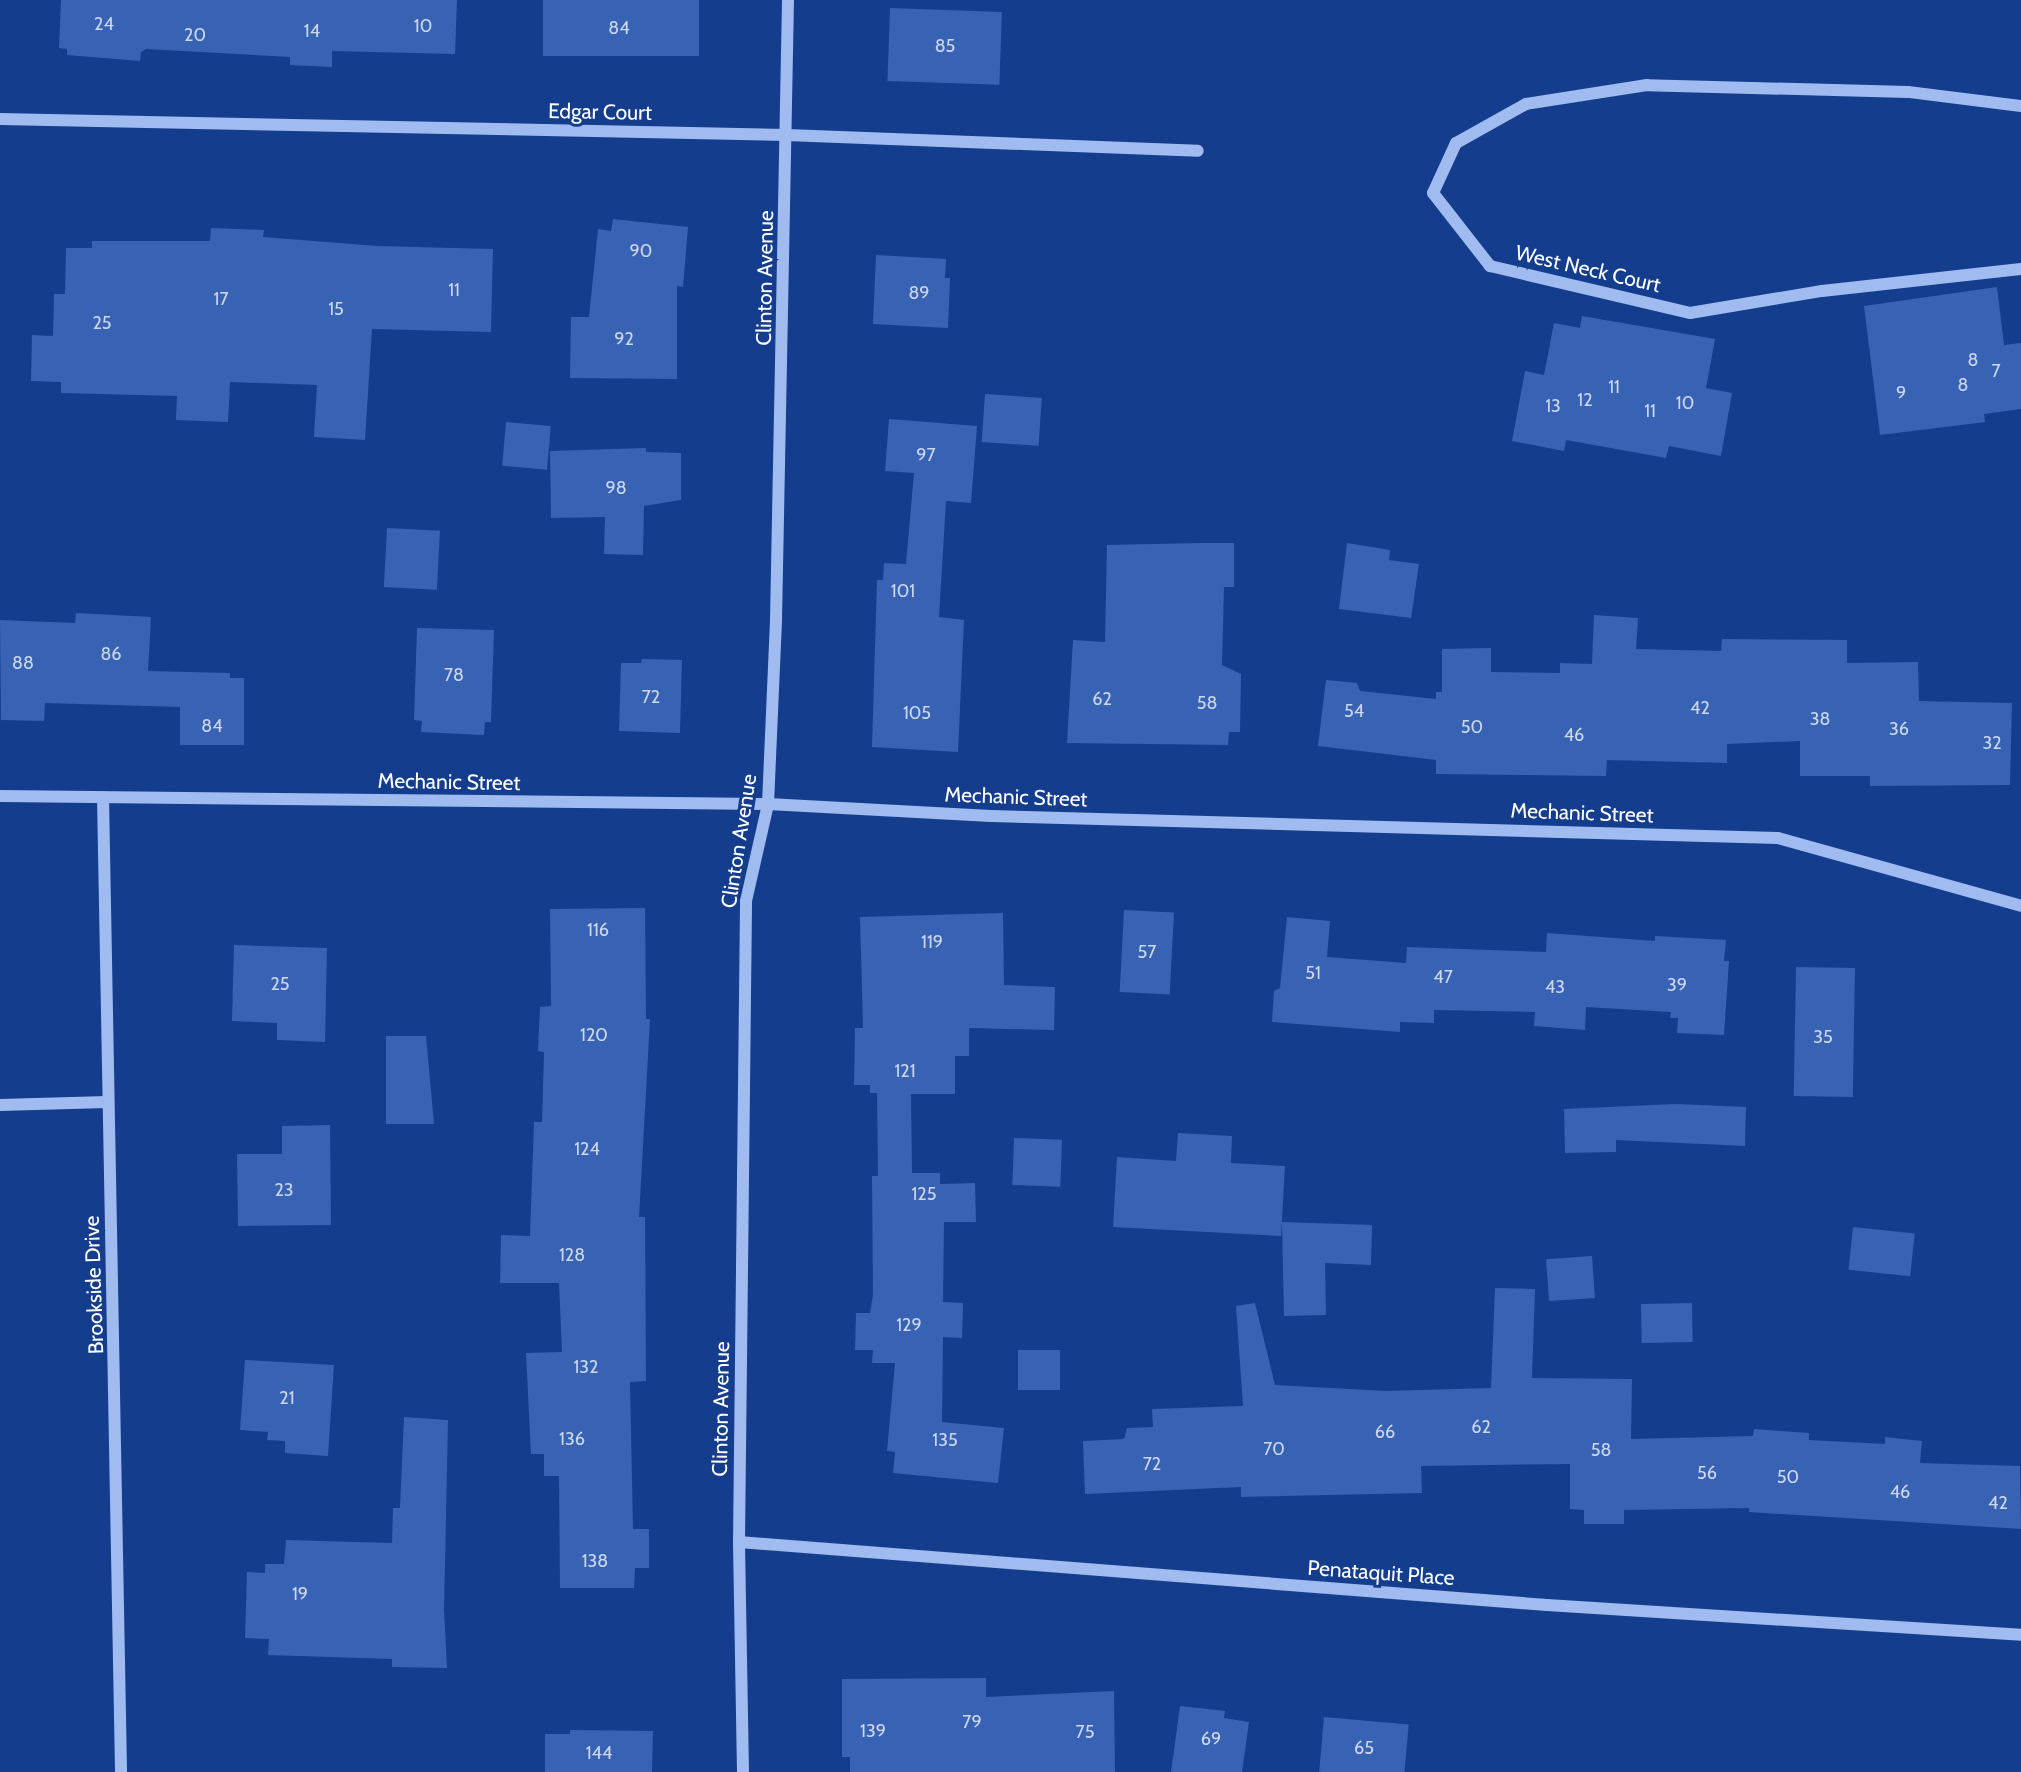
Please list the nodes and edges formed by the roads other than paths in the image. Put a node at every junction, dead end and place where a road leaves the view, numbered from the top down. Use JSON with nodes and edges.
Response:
{"nodes":[{"id":1,"x":788,"y":0,"type":"edge"},
{"id":2,"x":2021,"y":106,"type":"edge"},
{"id":3,"x":0,"y":119,"type":"edge"},
{"id":4,"x":787,"y":135,"type":"junction"},
{"id":5,"x":1198,"y":151,"type":"dead end"},
{"id":6,"x":2021,"y":269,"type":"edge"},
{"id":7,"x":0,"y":796,"type":"edge"},
{"id":8,"x":103,"y":797,"type":"junction"},
{"id":9,"x":768,"y":804,"type":"junction"},
{"id":10,"x":2021,"y":906,"type":"edge"},
{"id":11,"x":107,"y":1102,"type":"junction"},
{"id":12,"x":0,"y":1105,"type":"edge"},
{"id":13,"x":739,"y":1542,"type":"junction"},
{"id":14,"x":2021,"y":1635,"type":"edge"},
{"id":15,"x":121,"y":1772,"type":"edge"},
{"id":16,"x":743,"y":1772,"type":"edge"}],
"edges":[{"from":1,"to":4,"type":"street","name":"Clinton Avenue"},
{"from":2,"to":6,"type":"street","name":"West Neck Court"},
{"from":3,"to":4,"type":"street","name":"Edgar Court"},
{"from":4,"to":5,"type":"street","name":"Edgar Court"},
{"from":4,"to":9,"type":"street","name":"Clinton Avenue"},
{"from":7,"to":8,"type":"street","name":"Mechanic Street"},
{"from":8,"to":9,"type":"street","name":"Mechanic Street"},
{"from":8,"to":11,"type":"street","name":"Brookside Drive"},
{"from":9,"to":10,"type":"street","name":"Mechanic Street"},
{"from":9,"to":13,"type":"street","name":"Clinton Avenue"},
{"from":11,"to":12,"type":"street"},
{"from":11,"to":15,"type":"street","name":"Brookside Drive"},
{"from":13,"to":14,"type":"street","name":"Penataquit Place"},
{"from":13,"to":16,"type":"street","name":"Clinton Avenue"}]}
